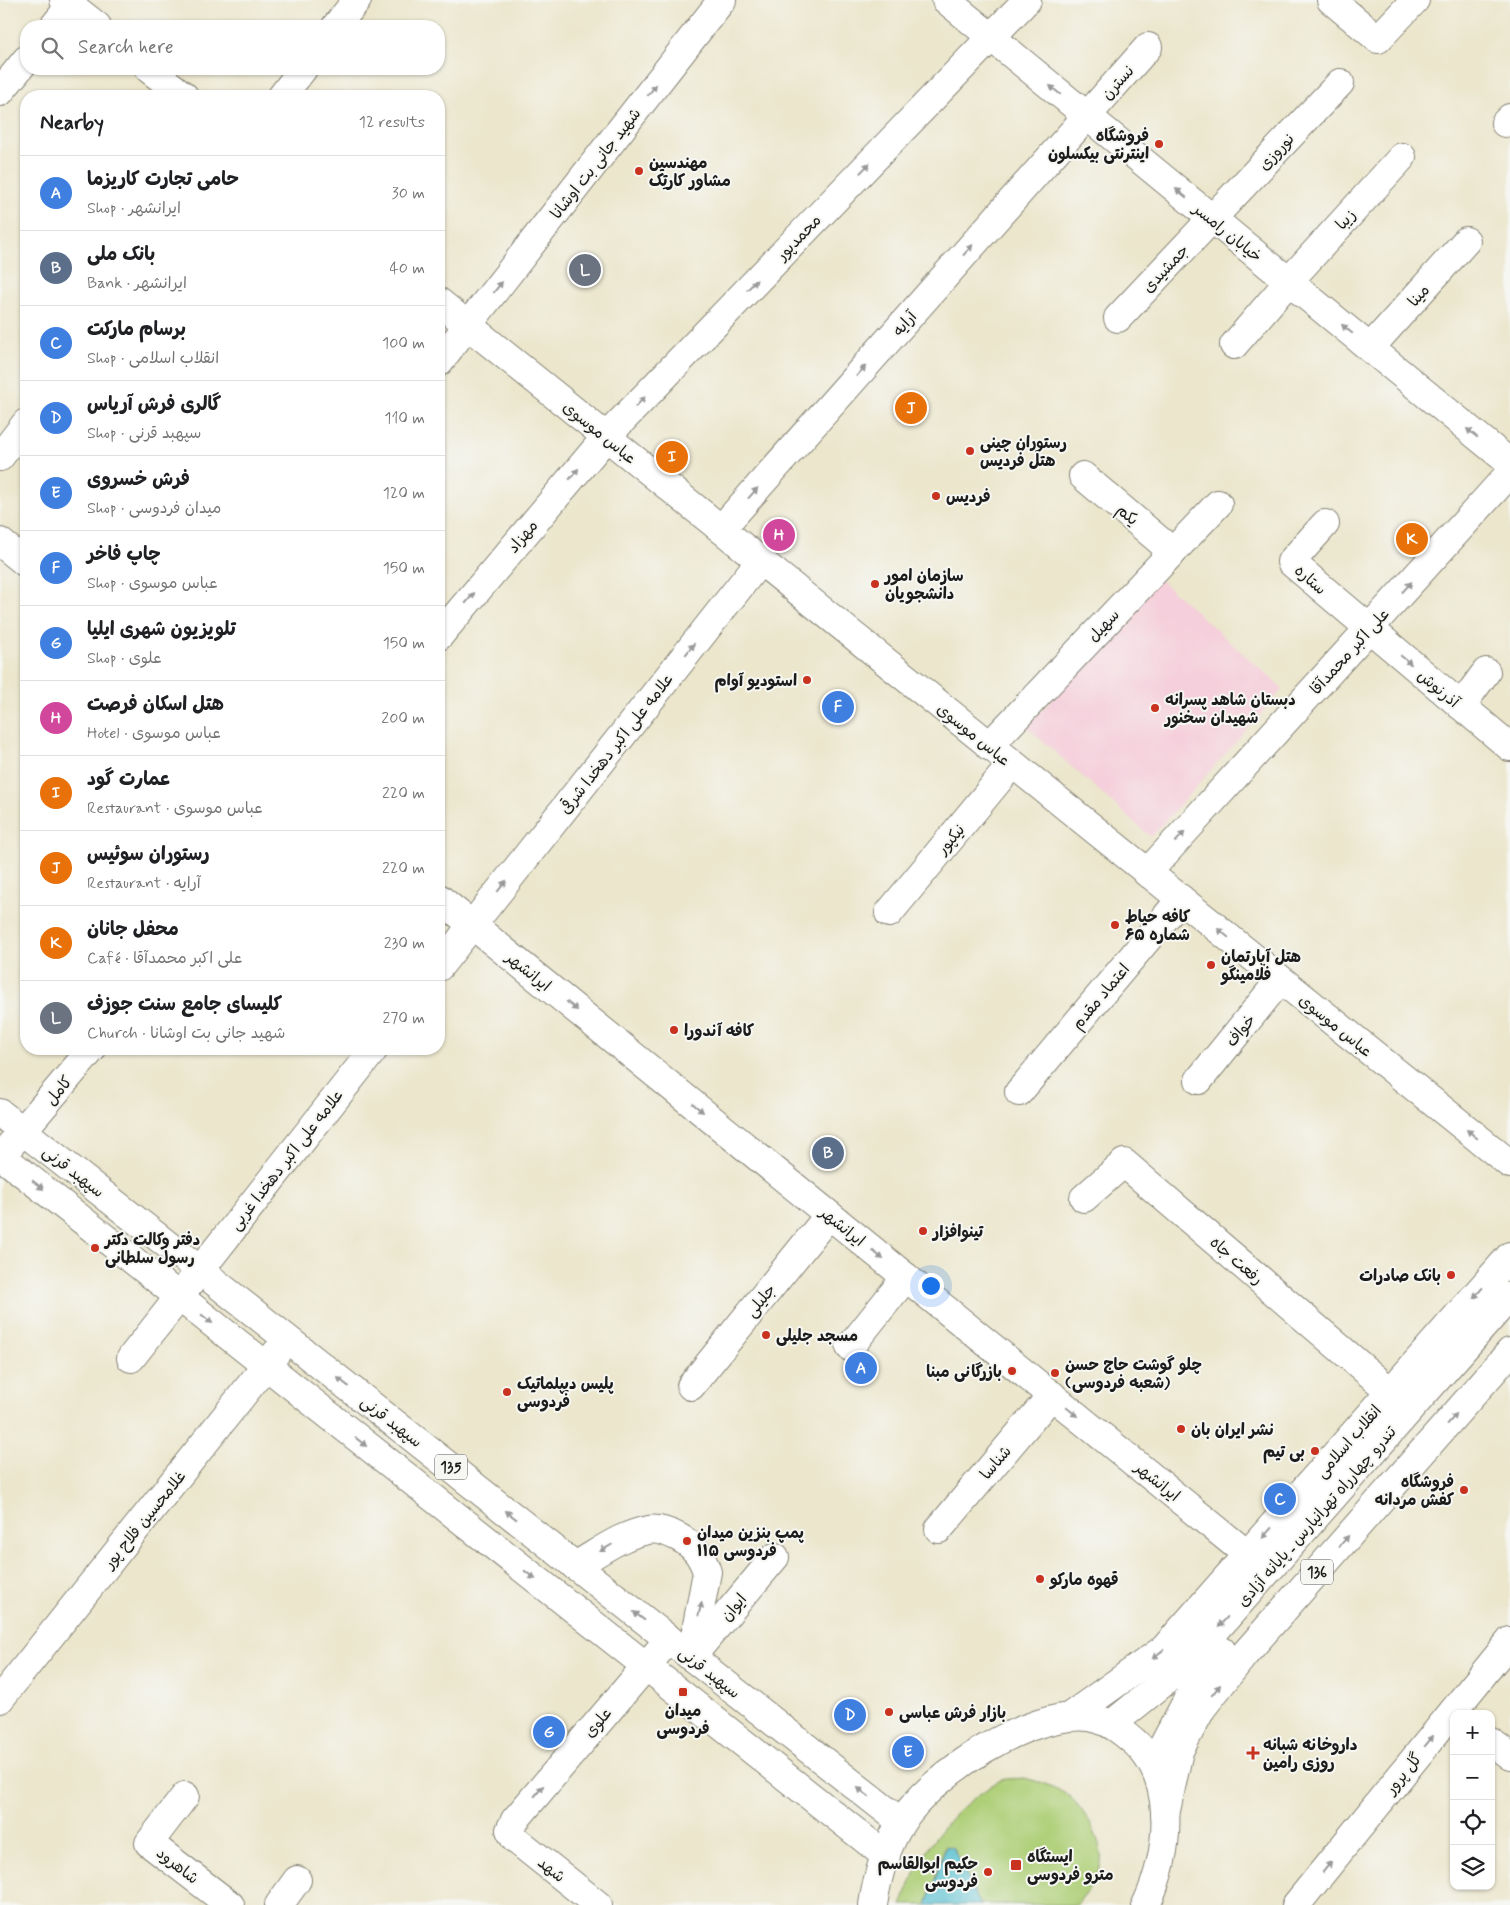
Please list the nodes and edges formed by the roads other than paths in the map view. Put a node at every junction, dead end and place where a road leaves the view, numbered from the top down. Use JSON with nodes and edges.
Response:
{"nodes":[{"id":1,"x":357,"y":0,"type":"edge"},
{"id":2,"x":722,"y":0,"type":"edge"},
{"id":3,"x":946,"y":0,"type":"edge"},
{"id":4,"x":1027,"y":0,"type":"edge"},
{"id":5,"x":1331,"y":0,"type":"edge"},
{"id":6,"x":1415,"y":0,"type":"edge"},
{"id":7,"x":68,"y":3,"type":"edge"},
{"id":8,"x":58,"y":20,"type":"edge"},
{"id":9,"x":89,"y":20,"type":"edge"},
{"id":10,"x":341,"y":20,"type":"edge"},
{"id":11,"x":991,"y":37,"type":"junction"},
{"id":12,"x":1148,"y":48,"type":"dead end"},
{"id":13,"x":20,"y":67,"type":"edge"},
{"id":14,"x":157,"y":75,"type":"edge"},
{"id":15,"x":298,"y":75,"type":"edge"},
{"id":16,"x":1340,"y":83,"type":"dead end"},
{"id":17,"x":176,"y":90,"type":"edge"},
{"id":18,"x":287,"y":90,"type":"edge"},
{"id":19,"x":0,"y":92,"type":"edge"},
{"id":20,"x":1087,"y":116,"type":"junction"},
{"id":21,"x":1402,"y":157,"type":"dead end"},
{"id":22,"x":1212,"y":218,"type":"junction"},
{"id":23,"x":1466,"y":242,"type":"dead end"},
{"id":24,"x":1289,"y":281,"type":"junction"},
{"id":25,"x":445,"y":307,"type":"edge"},
{"id":26,"x":1118,"y":318,"type":"dead end"},
{"id":27,"x":468,"y":326,"type":"junction"},
{"id":28,"x":1234,"y":345,"type":"dead end"},
{"id":29,"x":1370,"y":348,"type":"junction"},
{"id":30,"x":445,"y":355,"type":"edge"},
{"id":31,"x":20,"y":431,"type":"edge"},
{"id":32,"x":606,"y":437,"type":"junction"},
{"id":33,"x":0,"y":457,"type":"edge"},
{"id":34,"x":1510,"y":464,"type":"edge"},
{"id":35,"x":1510,"y":473,"type":"edge"},
{"id":36,"x":1083,"y":476,"type":"dead end"},
{"id":37,"x":1218,"y":504,"type":"dead end"},
{"id":38,"x":1326,"y":524,"type":"dead end"},
{"id":39,"x":720,"y":529,"type":"junction"},
{"id":40,"x":0,"y":542,"type":"edge"},
{"id":41,"x":1173,"y":552,"type":"junction"},
{"id":42,"x":20,"y":558,"type":"edge"},
{"id":43,"x":760,"y":561,"type":"junction"},
{"id":44,"x":445,"y":629,"type":"edge"},
{"id":45,"x":1369,"y":629,"type":"junction"},
{"id":46,"x":1486,"y":672,"type":"dead end"},
{"id":47,"x":1461,"y":706,"type":"junction"},
{"id":48,"x":989,"y":746,"type":"junction"},
{"id":49,"x":1510,"y":747,"type":"edge"},
{"id":50,"x":1012,"y":764,"type":"junction"},
{"id":51,"x":1147,"y":873,"type":"junction"},
{"id":52,"x":1181,"y":899,"type":"junction"},
{"id":53,"x":445,"y":903,"type":"edge"},
{"id":54,"x":888,"y":913,"type":"dead end"},
{"id":55,"x":472,"y":925,"type":"junction"},
{"id":56,"x":445,"y":959,"type":"edge"},
{"id":57,"x":1280,"y":980,"type":"junction"},
{"id":58,"x":87,"y":1055,"type":"edge"},
{"id":59,"x":369,"y":1055,"type":"edge"},
{"id":60,"x":1198,"y":1080,"type":"dead end"},
{"id":61,"x":1019,"y":1092,"type":"dead end"},
{"id":62,"x":0,"y":1113,"type":"edge"},
{"id":63,"x":23,"y":1131,"type":"junction"},
{"id":64,"x":0,"y":1156,"type":"edge"},
{"id":65,"x":1510,"y":1164,"type":"edge"},
{"id":66,"x":1084,"y":1198,"type":"dead end"},
{"id":67,"x":829,"y":1215,"type":"junction"},
{"id":68,"x":1510,"y":1256,"type":"edge"},
{"id":69,"x":199,"y":1269,"type":"junction"},
{"id":70,"x":906,"y":1277,"type":"junction"},
{"id":71,"x":178,"y":1296,"type":"junction"},
{"id":72,"x":1510,"y":1296,"type":"edge"},
{"id":73,"x":1510,"y":1321,"type":"edge"},
{"id":74,"x":287,"y":1339,"type":"junction"},
{"id":75,"x":850,"y":1347,"type":"dead end"},
{"id":76,"x":1510,"y":1352,"type":"edge"},
{"id":77,"x":131,"y":1358,"type":"dead end"},
{"id":78,"x":266,"y":1366,"type":"junction"},
{"id":79,"x":691,"y":1386,"type":"dead end"},
{"id":80,"x":1391,"y":1392,"type":"junction"},
{"id":81,"x":1052,"y":1396,"type":"junction"},
{"id":82,"x":938,"y":1529,"type":"dead end"},
{"id":83,"x":1248,"y":1555,"type":"junction"},
{"id":84,"x":775,"y":1557,"type":"dead end"},
{"id":85,"x":575,"y":1566,"type":"junction"},
{"id":86,"x":669,"y":1639,"type":"junction"},
{"id":87,"x":1510,"y":1641,"type":"edge"},
{"id":88,"x":691,"y":1657,"type":"junction"},
{"id":89,"x":644,"y":1666,"type":"junction"},
{"id":90,"x":0,"y":1699,"type":"edge"},
{"id":91,"x":1456,"y":1710,"type":"edge"},
{"id":92,"x":1069,"y":1717,"type":"junction"},
{"id":93,"x":1450,"y":1718,"type":"edge"},
{"id":94,"x":1112,"y":1724,"type":"junction"},
{"id":95,"x":1495,"y":1745,"type":"edge"},
{"id":96,"x":1510,"y":1756,"type":"edge"},
{"id":97,"x":1153,"y":1765,"type":"junction"},
{"id":98,"x":185,"y":1796,"type":"dead end"},
{"id":99,"x":1165,"y":1815,"type":"junction"},
{"id":100,"x":901,"y":1822,"type":"junction"},
{"id":101,"x":510,"y":1830,"type":"joint"},
{"id":102,"x":886,"y":1856,"type":"junction"},
{"id":103,"x":297,"y":1880,"type":"dead end"},
{"id":104,"x":230,"y":1905,"type":"edge"},
{"id":105,"x":279,"y":1905,"type":"edge"},
{"id":106,"x":598,"y":1905,"type":"edge"},
{"id":107,"x":873,"y":1905,"type":"edge"},
{"id":108,"x":1146,"y":1905,"type":"edge"},
{"id":109,"x":1296,"y":1905,"type":"edge"}],
"edges":[{"from":1,"to":10,"type":"street"},
{"from":27,"to":2,"type":"street","name":"شهید جانی بت اوشانا","one_way":true},
{"from":3,"to":11,"type":"street","name":"خیابان رامسر"},
{"from":4,"to":11,"type":"street","name":"محمدپور"},
{"from":5,"to":6,"type":"street"},
{"from":7,"to":8,"type":"street"},
{"from":7,"to":9,"type":"street"},
{"from":20,"to":11,"type":"street","name":"خیابان رامسر","one_way":true},
{"from":32,"to":11,"type":"street","name":"محمدپور","one_way":true},
{"from":12,"to":20,"type":"street","name":"نسترن"},
{"from":13,"to":19,"type":"street"},
{"from":14,"to":17,"type":"street"},
{"from":15,"to":18,"type":"street"},
{"from":16,"to":22,"type":"street","name":"نوروزی"},
{"from":22,"to":20,"type":"street","name":"خیابان رامسر","one_way":true},
{"from":39,"to":20,"type":"street","name":"آرایه","one_way":true},
{"from":21,"to":24,"type":"street","name":"زیبا"},
{"from":22,"to":24,"type":"street","name":"خیابان رامسر"},
{"from":22,"to":26,"type":"street","name":"جمشیدی"},
{"from":23,"to":29,"type":"street","name":"مینا"},
{"from":24,"to":28,"type":"street","name":"زیبا"},
{"from":29,"to":24,"type":"street","name":"خیابان رامسر","one_way":true},
{"from":25,"to":27,"type":"street","name":"عباس موسوی"},
{"from":27,"to":30,"type":"street","name":"شهید جانی بت اوشانا"},
{"from":27,"to":32,"type":"street","name":"عباس موسوی"},
{"from":34,"to":29,"type":"street","name":"خیابان رامسر","one_way":true},
{"from":31,"to":33,"type":"street"},
{"from":32,"to":39,"type":"street","name":"عباس موسوی"},
{"from":44,"to":32,"type":"street","name":"مهزاد","one_way":true},
{"from":45,"to":35,"type":"street","name":"علی اکبر محمدآقا","one_way":true},
{"from":36,"to":41,"type":"street","name":"یکم"},
{"from":37,"to":41,"type":"street","name":"سهیل"},
{"from":38,"to":45,"type":"street","name":"ستاره"},
{"from":39,"to":43,"type":"street","name":"عباس موسوی"},
{"from":40,"to":42,"type":"street"},
{"from":41,"to":48,"type":"street","name":"سهیل"},
{"from":43,"to":48,"type":"street","name":"عباس موسوی"},
{"from":55,"to":43,"type":"street","name":"علامه علی اکبر دهخدا شرقی","one_way":true},
{"from":45,"to":47,"type":"street","name":"آذرنوش","one_way":true},
{"from":51,"to":45,"type":"street","name":"علی اکبر محمدآقا","one_way":true},
{"from":46,"to":47,"type":"street"},
{"from":47,"to":49,"type":"street","name":"آذرنوش"},
{"from":48,"to":50,"type":"street","name":"عباس موسوی"},
{"from":50,"to":51,"type":"street","name":"عباس موسوی"},
{"from":50,"to":54,"type":"street","name":"نیکپور"},
{"from":51,"to":52,"type":"street","name":"عباس موسوی"},
{"from":57,"to":52,"type":"street","name":"عباس موسوی","one_way":true},
{"from":52,"to":61,"type":"street","name":"اعتماد مقدم"},
{"from":53,"to":55,"type":"street","name":"ایرانشهر"},
{"from":55,"to":56,"type":"street"},
{"from":55,"to":67,"type":"street","name":"ایرانشهر","one_way":true},
{"from":57,"to":60,"type":"street","name":"خواف"},
{"from":65,"to":57,"type":"street","name":"عباس موسوی","one_way":true},
{"from":58,"to":63,"type":"street","name":"کامل"},
{"from":59,"to":69,"type":"street","name":"علامه علی اکبر دهخدا غربی"},
{"from":62,"to":63,"type":"street","name":"سپهبد قرنی","number":"135"},
{"from":63,"to":64,"type":"street","name":"کامل"},
{"from":63,"to":69,"type":"street","name":"سپهبد قرنی","number":"135"},
{"from":64,"to":71,"type":"street","one_way":true},
{"from":66,"to":80,"type":"street","name":"رفعت جاه"},
{"from":67,"to":70,"type":"street","name":"ایرانشهر","one_way":true},
{"from":67,"to":79,"type":"street","name":"جلیلی"},
{"from":68,"to":80,"type":"street","name":"انقلاب اسلامی","one_way":true},
{"from":69,"to":71,"type":"street","name":"علامه علی اکبر دهخدا غربی"},
{"from":69,"to":74,"type":"street","name":"سپهبد قرنی","number":"135"},
{"from":70,"to":75,"type":"street"},
{"from":70,"to":81,"type":"street","name":"ایرانشهر"},
{"from":71,"to":77,"type":"street","name":"علامه علی اکبر دهخدا غربی"},
{"from":71,"to":78,"type":"street","one_way":true},
{"from":72,"to":94,"type":"street","name":"تندرو چهارراه تهرانپارس ـ پایانه آزادی","one_way":true},
{"from":73,"to":97,"type":"street"},
{"from":74,"to":78,"type":"street","name":"غلامحسین فلاح‌ پور"},
{"from":85,"to":74,"type":"street","name":"سپهبد قرنی","number":"135","one_way":true},
{"from":99,"to":76,"type":"street","number":"136","one_way":true},
{"from":78,"to":89,"type":"street","one_way":true},
{"from":78,"to":90,"type":"street","name":"غلامحسین فلاح‌ پور"},
{"from":80,"to":83,"type":"street","name":"انقلاب اسلامی","one_way":true},
{"from":81,"to":82,"type":"street","name":"شناسا"},
{"from":81,"to":83,"type":"street","name":"ایرانشهر","one_way":true},
{"from":83,"to":92,"type":"street","name":"انقلاب اسلامی","one_way":true},
{"from":84,"to":88,"type":"street","name":"ایوان"},
{"from":86,"to":85,"type":"street","name":"سپهبد قرنی","number":"135","one_way":true},
{"from":88,"to":85,"type":"street","one_way":true},
{"from":86,"to":88,"type":"street","name":"سپهبد قرنی","number":"135"},
{"from":86,"to":89,"type":"street","name":"علوی"},
{"from":87,"to":91,"type":"street","name":"گل پرور"},
{"from":100,"to":88,"type":"street","name":"سپهبد قرنی","number":"135","one_way":true},
{"from":101,"to":89,"type":"street","name":"علوی","one_way":true},
{"from":89,"to":102,"type":"street"},
{"from":92,"to":94,"type":"street"},
{"from":92,"to":100,"type":"street"},
{"from":109,"to":93,"type":"street","name":"گل پرور","one_way":true},
{"from":94,"to":97,"type":"street"},
{"from":95,"to":96,"type":"street"},
{"from":97,"to":99,"type":"street"},
{"from":98,"to":104,"type":"street","name":"شاهرود"},
{"from":99,"to":108,"type":"street"},
{"from":100,"to":102,"type":"street"},
{"from":101,"to":106,"type":"street","name":"شهد"},
{"from":102,"to":107,"type":"street"},
{"from":103,"to":105,"type":"street"}]}
